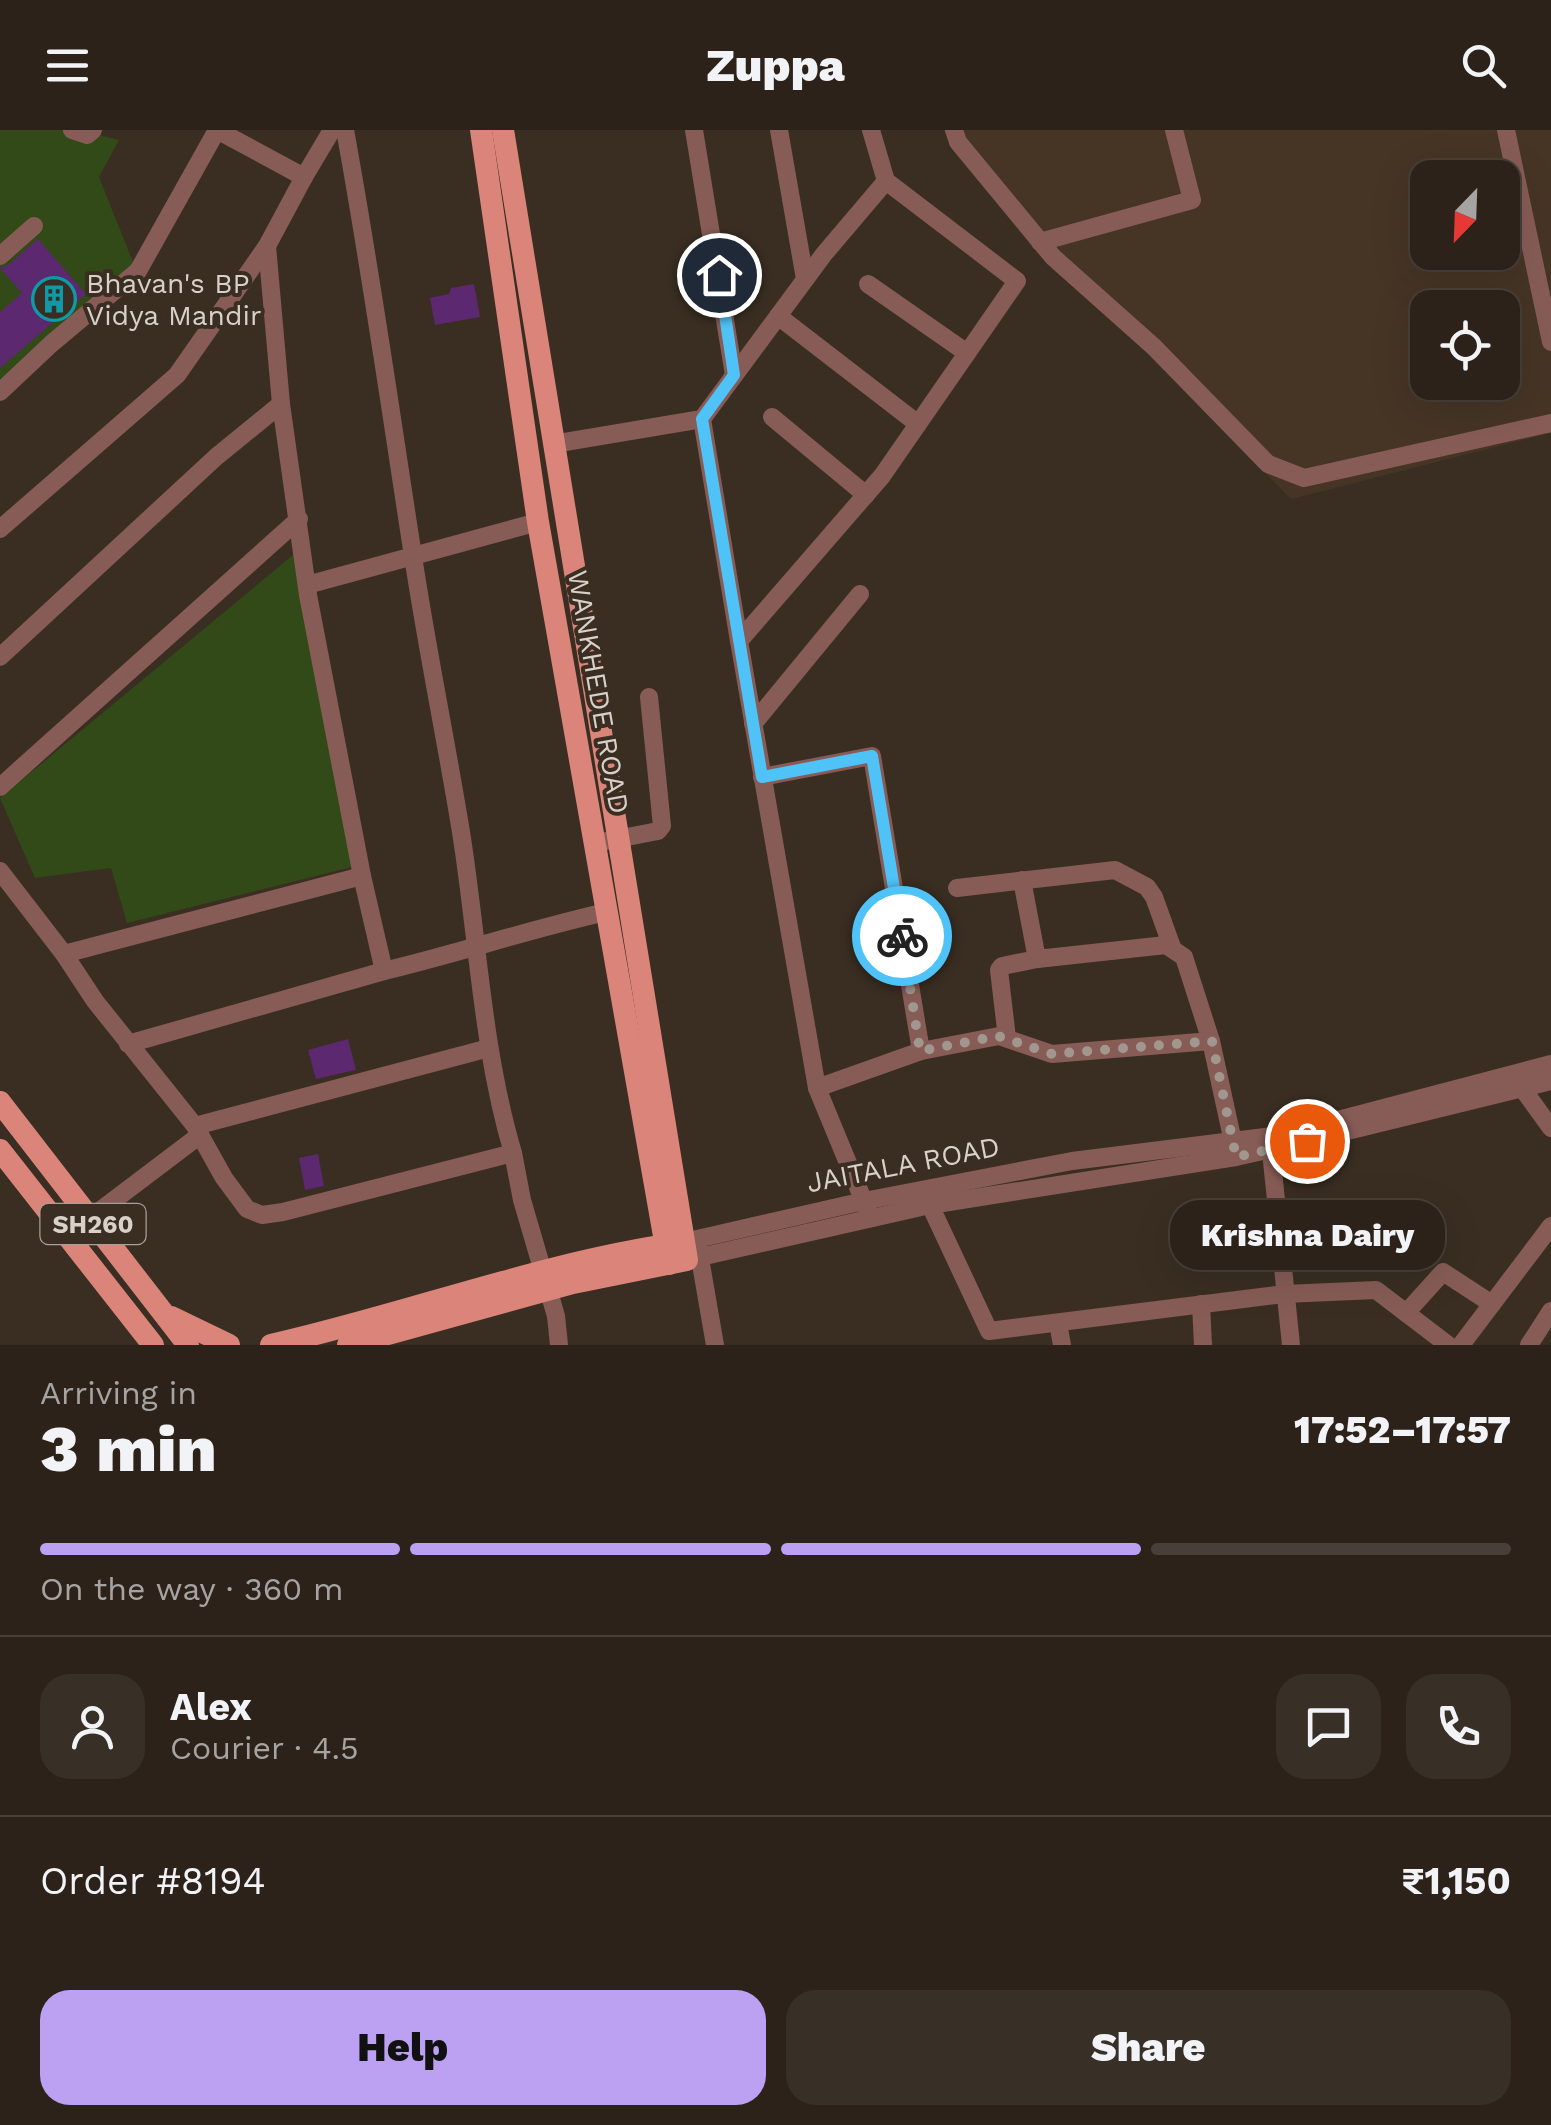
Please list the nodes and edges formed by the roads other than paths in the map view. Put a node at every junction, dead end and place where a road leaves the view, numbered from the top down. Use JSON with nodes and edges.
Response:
{"nodes":[{"id":1,"x":72,"y":130,"type":"edge"},
{"id":2,"x":93,"y":130,"type":"edge"},
{"id":3,"x":217,"y":130,"type":"edge"},
{"id":4,"x":332,"y":130,"type":"edge"},
{"id":5,"x":345,"y":130,"type":"edge"},
{"id":6,"x":481,"y":130,"type":"edge"},
{"id":7,"x":503,"y":130,"type":"edge"},
{"id":8,"x":694,"y":130,"type":"edge"},
{"id":9,"x":780,"y":130,"type":"edge"},
{"id":10,"x":871,"y":130,"type":"edge"},
{"id":11,"x":954,"y":130,"type":"edge"},
{"id":12,"x":1174,"y":130,"type":"edge"},
{"id":13,"x":1506,"y":130,"type":"edge"},
{"id":14,"x":304,"y":177,"type":"junction"},
{"id":15,"x":886,"y":181,"type":"junction"},
{"id":16,"x":34,"y":226,"type":"dead end"},
{"id":17,"x":1040,"y":242,"type":"junction"},
{"id":18,"x":267,"y":246,"type":"junction"},
{"id":19,"x":0,"y":256,"type":"edge"},
{"id":20,"x":805,"y":279,"type":"junction"},
{"id":21,"x":868,"y":284,"type":"dead end"},
{"id":22,"x":778,"y":316,"type":"junction"},
{"id":23,"x":1551,"y":342,"type":"edge"},
{"id":24,"x":967,"y":354,"type":"junction"},
{"id":25,"x":734,"y":375,"type":"junction"},
{"id":26,"x":0,"y":392,"type":"edge"},
{"id":27,"x":281,"y":404,"type":"junction"},
{"id":28,"x":772,"y":417,"type":"dead end"},
{"id":29,"x":702,"y":419,"type":"junction"},
{"id":30,"x":1551,"y":423,"type":"edge"},
{"id":31,"x":918,"y":424,"type":"junction"},
{"id":32,"x":553,"y":444,"type":"junction"},
{"id":33,"x":866,"y":495,"type":"junction"},
{"id":34,"x":298,"y":519,"type":"junction"},
{"id":35,"x":538,"y":522,"type":"junction"},
{"id":36,"x":0,"y":530,"type":"edge"},
{"id":37,"x":413,"y":554,"type":"junction"},
{"id":38,"x":307,"y":585,"type":"junction"},
{"id":39,"x":860,"y":594,"type":"dead end"},
{"id":40,"x":740,"y":641,"type":"junction"},
{"id":41,"x":0,"y":657,"type":"edge"},
{"id":42,"x":649,"y":698,"type":"dead end"},
{"id":43,"x":753,"y":724,"type":"junction"},
{"id":44,"x":762,"y":777,"type":"junction"},
{"id":45,"x":0,"y":787,"type":"edge"},
{"id":46,"x":608,"y":841,"type":"junction"},
{"id":47,"x":0,"y":871,"type":"edge"},
{"id":48,"x":362,"y":876,"type":"junction"},
{"id":49,"x":1022,"y":880,"type":"junction"},
{"id":50,"x":957,"y":888,"type":"dead end"},
{"id":51,"x":606,"y":912,"type":"junction"},
{"id":52,"x":1172,"y":946,"type":"junction"},
{"id":53,"x":478,"y":949,"type":"junction"},
{"id":54,"x":64,"y":954,"type":"junction"},
{"id":55,"x":1037,"y":959,"type":"junction"},
{"id":56,"x":384,"y":971,"type":"junction"},
{"id":57,"x":1007,"y":1038,"type":"junction"},
{"id":58,"x":1212,"y":1041,"type":"junction"},
{"id":59,"x":128,"y":1044,"type":"junction"},
{"id":60,"x":489,"y":1048,"type":"junction"},
{"id":61,"x":920,"y":1051,"type":"junction"},
{"id":62,"x":1551,"y":1064,"type":"edge"},
{"id":63,"x":1551,"y":1081,"type":"edge"},
{"id":64,"x":817,"y":1088,"type":"junction"},
{"id":65,"x":1522,"y":1088,"type":"junction"},
{"id":66,"x":0,"y":1102,"type":"edge"},
{"id":67,"x":1551,"y":1128,"type":"edge"},
{"id":68,"x":197,"y":1130,"type":"junction"},
{"id":69,"x":1270,"y":1143,"type":"junction"},
{"id":70,"x":1234,"y":1149,"type":"junction"},
{"id":71,"x":0,"y":1150,"type":"edge"},
{"id":72,"x":513,"y":1153,"type":"junction"},
{"id":73,"x":930,"y":1204,"type":"junction"},
{"id":74,"x":868,"y":1209,"type":"junction"},
{"id":75,"x":89,"y":1219,"type":"junction"},
{"id":76,"x":1551,"y":1226,"type":"edge"},
{"id":77,"x":684,"y":1251,"type":"junction"},
{"id":78,"x":544,"y":1280,"type":"junction"},
{"id":79,"x":1284,"y":1294,"type":"junction"},
{"id":80,"x":1201,"y":1304,"type":"junction"},
{"id":81,"x":1492,"y":1304,"type":"junction"},
{"id":82,"x":1551,"y":1311,"type":"edge"},
{"id":83,"x":1406,"y":1313,"type":"junction"},
{"id":84,"x":163,"y":1314,"type":"junction"},
{"id":85,"x":1058,"y":1323,"type":"junction"},
{"id":86,"x":142,"y":1340,"type":"edge"},
{"id":87,"x":188,"y":1345,"type":"edge"},
{"id":88,"x":229,"y":1345,"type":"edge"},
{"id":89,"x":271,"y":1345,"type":"edge"},
{"id":90,"x":348,"y":1345,"type":"edge"},
{"id":91,"x":559,"y":1345,"type":"edge"},
{"id":92,"x":715,"y":1345,"type":"edge"},
{"id":93,"x":1062,"y":1345,"type":"edge"},
{"id":94,"x":1203,"y":1345,"type":"edge"},
{"id":95,"x":1290,"y":1345,"type":"edge"},
{"id":96,"x":1448,"y":1345,"type":"edge"},
{"id":97,"x":1461,"y":1345,"type":"edge"},
{"id":98,"x":1529,"y":1345,"type":"edge"}],
"edges":[{"from":1,"to":2,"type":"street"},
{"from":3,"to":14,"type":"street"},
{"from":3,"to":26,"type":"street"},
{"from":4,"to":14,"type":"street"},
{"from":5,"to":37,"type":"street"},
{"from":6,"to":35,"type":"main road","name":"WANKHEDE ROAD"},
{"from":7,"to":32,"type":"main road","name":"WANKHEDE ROAD"},
{"from":8,"to":25,"type":"street"},
{"from":9,"to":20,"type":"street"},
{"from":10,"to":15,"type":"street"},
{"from":11,"to":17,"type":"street"},
{"from":12,"to":17,"type":"street"},
{"from":13,"to":23,"type":"street"},
{"from":14,"to":18,"type":"street"},
{"from":15,"to":20,"type":"street"},
{"from":15,"to":24,"type":"street"},
{"from":16,"to":19,"type":"street"},
{"from":17,"to":30,"type":"street"},
{"from":18,"to":27,"type":"street"},
{"from":18,"to":36,"type":"street"},
{"from":20,"to":22,"type":"street"},
{"from":21,"to":24,"type":"street"},
{"from":22,"to":25,"type":"street"},
{"from":22,"to":31,"type":"street"},
{"from":24,"to":31,"type":"street"},
{"from":25,"to":29,"type":"street"},
{"from":27,"to":34,"type":"street"},
{"from":27,"to":41,"type":"street"},
{"from":28,"to":33,"type":"street"},
{"from":29,"to":32,"type":"street"},
{"from":29,"to":40,"type":"street"},
{"from":31,"to":33,"type":"street"},
{"from":32,"to":46,"type":"main road","name":"WANKHEDE ROAD"},
{"from":33,"to":40,"type":"street"},
{"from":34,"to":38,"type":"street"},
{"from":34,"to":45,"type":"street"},
{"from":35,"to":37,"type":"street"},
{"from":35,"to":46,"type":"main road","name":"WANKHEDE ROAD"},
{"from":37,"to":38,"type":"street"},
{"from":37,"to":53,"type":"street"},
{"from":38,"to":48,"type":"street"},
{"from":39,"to":43,"type":"street"},
{"from":40,"to":43,"type":"street"},
{"from":42,"to":46,"type":"street"},
{"from":43,"to":44,"type":"street"},
{"from":44,"to":61,"type":"street"},
{"from":44,"to":64,"type":"street"},
{"from":46,"to":51,"type":"main road","name":"WANKHEDE ROAD"},
{"from":46,"to":77,"type":"main road","name":"WANKHEDE ROAD"},
{"from":47,"to":54,"type":"street"},
{"from":48,"to":54,"type":"street"},
{"from":48,"to":56,"type":"street"},
{"from":49,"to":50,"type":"street"},
{"from":49,"to":52,"type":"street"},
{"from":49,"to":55,"type":"street"},
{"from":51,"to":53,"type":"street"},
{"from":51,"to":77,"type":"main road","name":"WANKHEDE ROAD"},
{"from":52,"to":55,"type":"street"},
{"from":52,"to":58,"type":"street"},
{"from":53,"to":56,"type":"street"},
{"from":53,"to":60,"type":"street"},
{"from":54,"to":59,"type":"street"},
{"from":55,"to":57,"type":"street"},
{"from":56,"to":59,"type":"street"},
{"from":57,"to":58,"type":"street"},
{"from":57,"to":61,"type":"street"},
{"from":58,"to":70,"type":"street"},
{"from":59,"to":68,"type":"street"},
{"from":60,"to":68,"type":"street"},
{"from":60,"to":72,"type":"street"},
{"from":61,"to":64,"type":"street"},
{"from":62,"to":69,"type":"street","name":"JAITALA ROAD"},
{"from":63,"to":65,"type":"street","name":"JAITALA ROAD"},
{"from":64,"to":74,"type":"street"},
{"from":65,"to":67,"type":"street"},
{"from":65,"to":69,"type":"street","name":"JAITALA ROAD"},
{"from":66,"to":75,"type":"main road","number":"SH260"},
{"from":68,"to":72,"type":"street"},
{"from":68,"to":75,"type":"street"},
{"from":69,"to":70,"type":"street","name":"JAITALA ROAD"},
{"from":69,"to":79,"type":"street"},
{"from":70,"to":73,"type":"street","name":"JAITALA ROAD"},
{"from":70,"to":74,"type":"street","name":"JAITALA ROAD"},
{"from":71,"to":86,"type":"main road","number":"SH260"},
{"from":72,"to":78,"type":"street"},
{"from":73,"to":74,"type":"street","name":"JAITALA ROAD"},
{"from":73,"to":85,"type":"street"},
{"from":74,"to":77,"type":"street","name":"JAITALA ROAD"},
{"from":75,"to":84,"type":"main road","number":"SH260"},
{"from":76,"to":81,"type":"street"},
{"from":77,"to":78,"type":"main road","name":"JAITALA ROAD"},
{"from":77,"to":92,"type":"street"},
{"from":78,"to":89,"type":"main road","name":"JAITALA ROAD"},
{"from":78,"to":90,"type":"main road","name":"JAITALA ROAD"},
{"from":78,"to":91,"type":"street"},
{"from":79,"to":80,"type":"street"},
{"from":79,"to":83,"type":"street"},
{"from":79,"to":95,"type":"street"},
{"from":80,"to":85,"type":"street"},
{"from":80,"to":94,"type":"street"},
{"from":81,"to":83,"type":"street"},
{"from":81,"to":97,"type":"street"},
{"from":82,"to":98,"type":"street"},
{"from":83,"to":96,"type":"street"},
{"from":84,"to":87,"type":"main road","number":"SH260"},
{"from":84,"to":88,"type":"main road"},
{"from":85,"to":93,"type":"street"}]}
